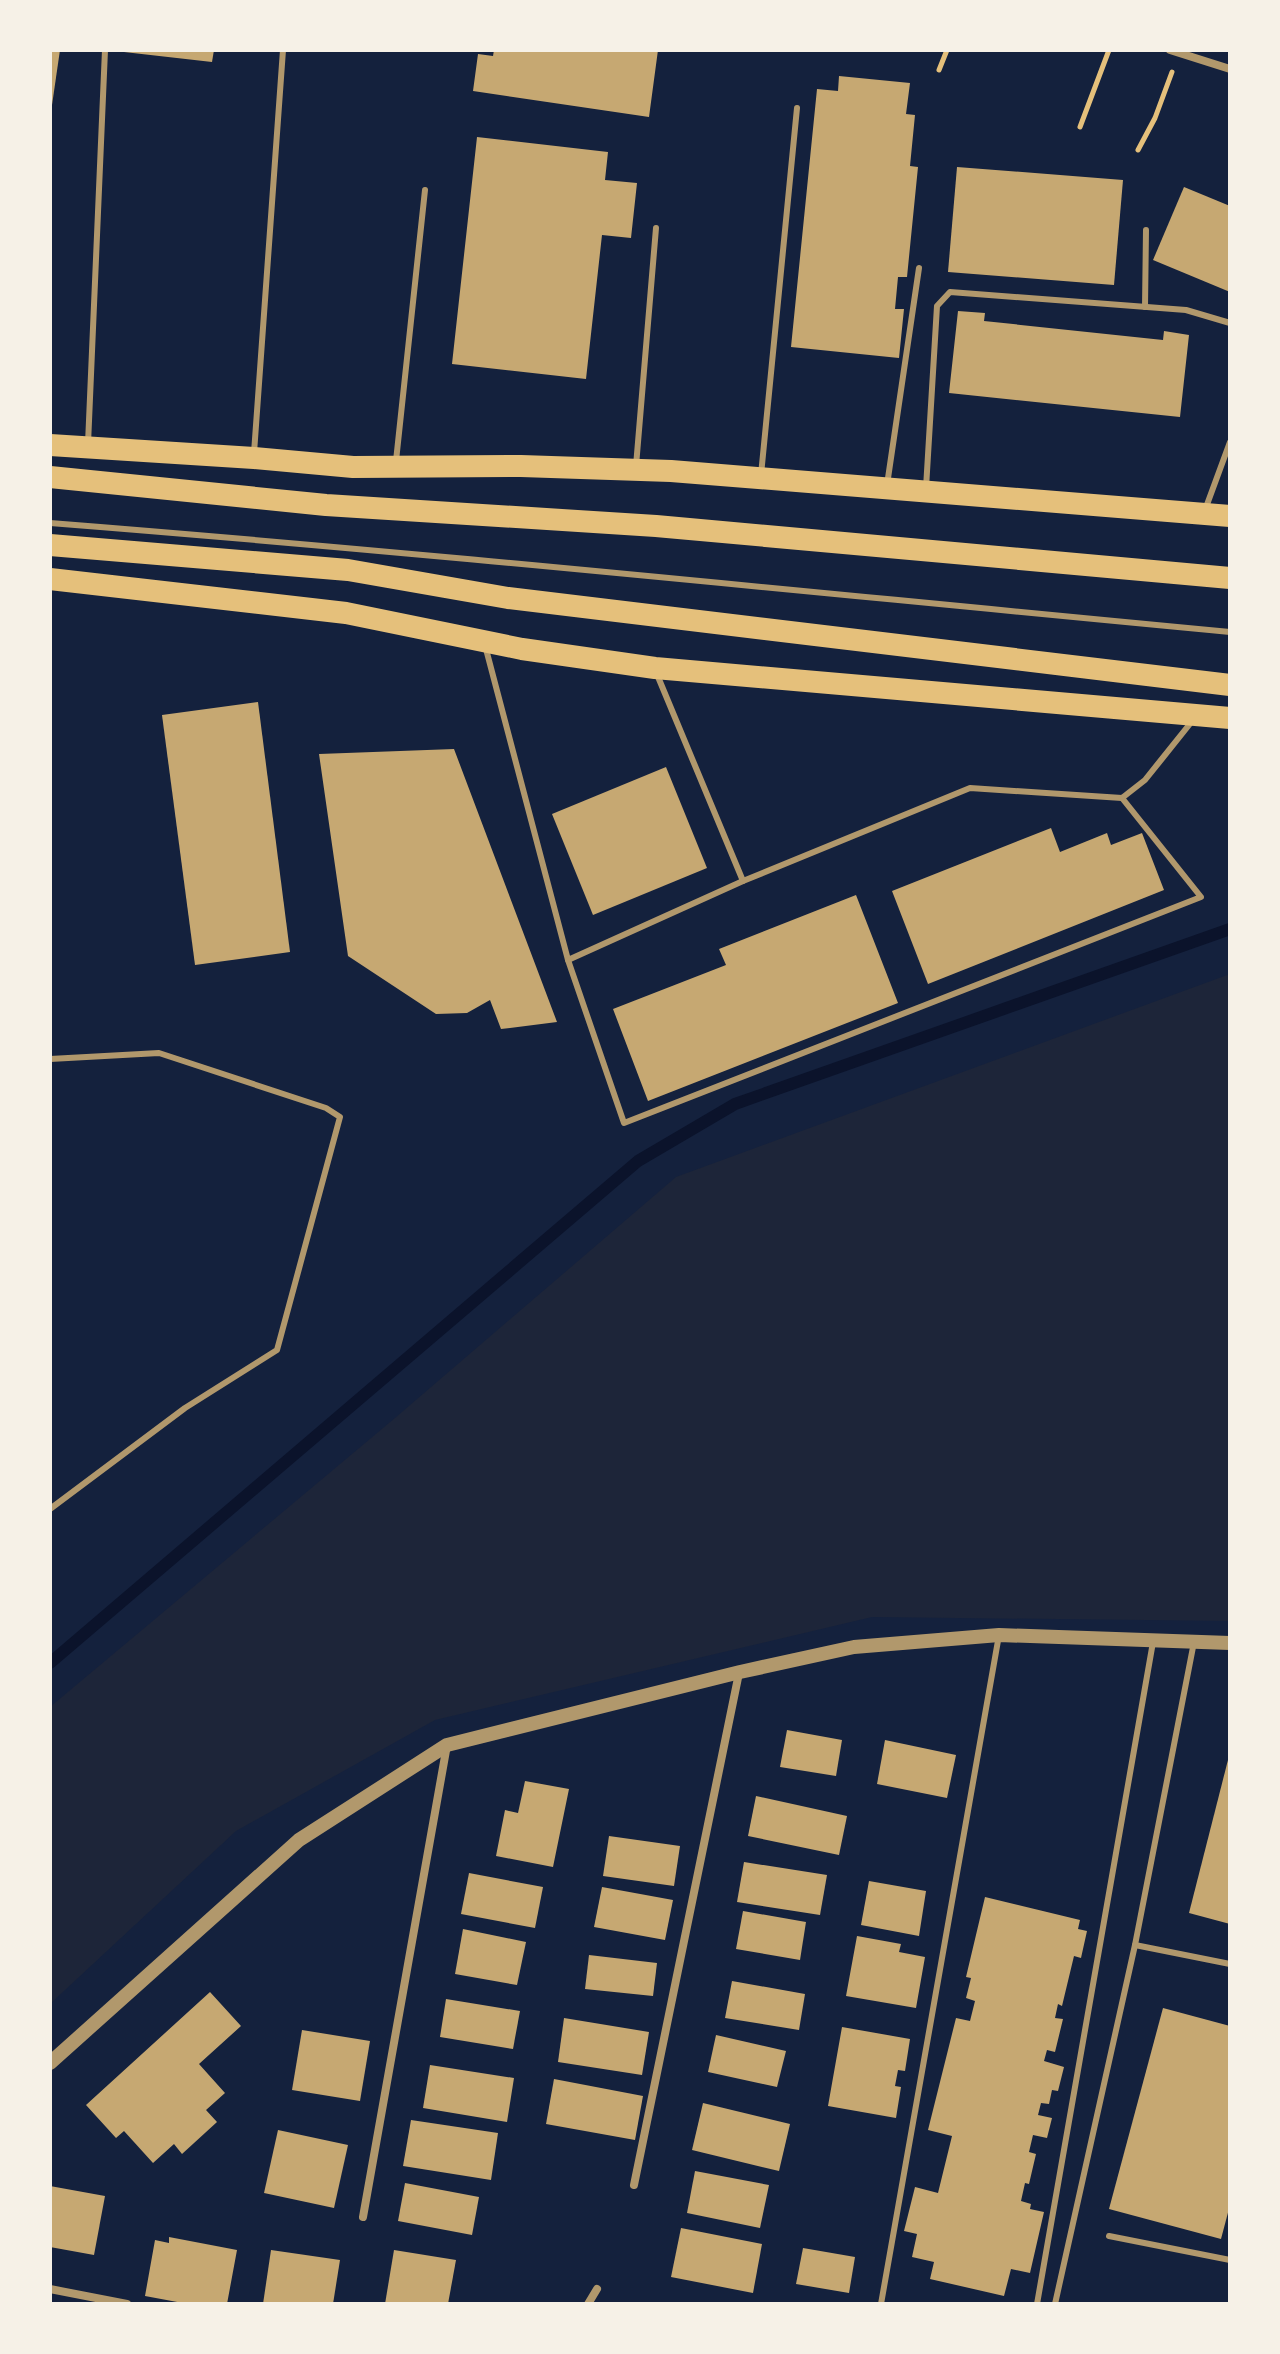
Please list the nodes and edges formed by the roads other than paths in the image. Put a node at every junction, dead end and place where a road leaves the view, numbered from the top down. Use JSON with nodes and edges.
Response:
{"nodes":[{"id":1,"x":105,"y":50,"type":"edge"},
{"id":2,"x":283,"y":50,"type":"edge"},
{"id":3,"x":1175,"y":51,"type":"edge"},
{"id":4,"x":1230,"y":69,"type":"edge"},
{"id":5,"x":797,"y":108,"type":"dead end"},
{"id":6,"x":425,"y":190,"type":"dead end"},
{"id":7,"x":656,"y":228,"type":"dead end"},
{"id":8,"x":1146,"y":230,"type":"dead end"},
{"id":9,"x":919,"y":268,"type":"dead end"},
{"id":10,"x":1145,"y":307,"type":"junction"},
{"id":11,"x":1230,"y":323,"type":"edge"},
{"id":12,"x":1230,"y":442,"type":"edge"},
{"id":13,"x":50,"y":445,"type":"edge"},
{"id":14,"x":88,"y":448,"type":"junction"},
{"id":15,"x":254,"y":458,"type":"junction"},
{"id":16,"x":395,"y":466,"type":"junction"},
{"id":17,"x":636,"y":470,"type":"junction"},
{"id":18,"x":50,"y":477,"type":"edge"},
{"id":19,"x":760,"y":478,"type":"junction"},
{"id":20,"x":887,"y":488,"type":"junction"},
{"id":21,"x":926,"y":492,"type":"junction"},
{"id":22,"x":1204,"y":514,"type":"junction"},
{"id":23,"x":1230,"y":516,"type":"edge"},
{"id":24,"x":50,"y":523,"type":"edge"},
{"id":25,"x":50,"y":545,"type":"edge"},
{"id":26,"x":1230,"y":578,"type":"edge"},
{"id":27,"x":50,"y":579,"type":"edge"},
{"id":28,"x":1230,"y":632,"type":"edge"},
{"id":29,"x":484,"y":641,"type":"junction"},
{"id":30,"x":655,"y":668,"type":"junction"},
{"id":31,"x":1230,"y":685,"type":"edge"},
{"id":32,"x":1197,"y":715,"type":"junction"},
{"id":33,"x":1230,"y":718,"type":"edge"},
{"id":34,"x":1122,"y":798,"type":"junction"},
{"id":35,"x":743,"y":881,"type":"junction"},
{"id":36,"x":568,"y":960,"type":"junction"},
{"id":37,"x":50,"y":1059,"type":"edge"},
{"id":38,"x":50,"y":1509,"type":"edge"},
{"id":39,"x":999,"y":1635,"type":"junction"},
{"id":40,"x":1153,"y":1641,"type":"junction"},
{"id":41,"x":1194,"y":1642,"type":"junction"},
{"id":42,"x":1230,"y":1643,"type":"edge"},
{"id":43,"x":740,"y":1672,"type":"junction"},
{"id":44,"x":447,"y":1745,"type":"junction"},
{"id":45,"x":1135,"y":1945,"type":"junction"},
{"id":46,"x":1230,"y":1964,"type":"edge"},
{"id":47,"x":50,"y":2063,"type":"edge"},
{"id":48,"x":634,"y":2185,"type":"dead end"},
{"id":49,"x":363,"y":2217,"type":"dead end"},
{"id":50,"x":1109,"y":2236,"type":"dead end"},
{"id":51,"x":1230,"y":2260,"type":"edge"},
{"id":52,"x":50,"y":2289,"type":"edge"},
{"id":53,"x":597,"y":2289,"type":"dead end"},
{"id":54,"x":117,"y":2303,"type":"edge"},
{"id":55,"x":127,"y":2304,"type":"edge"},
{"id":56,"x":588,"y":2304,"type":"edge"},
{"id":57,"x":881,"y":2304,"type":"edge"},
{"id":58,"x":1037,"y":2304,"type":"edge"},
{"id":59,"x":1055,"y":2304,"type":"edge"}],
"edges":[{"from":1,"to":14,"type":"lane"},
{"from":2,"to":15,"type":"lane"},
{"from":3,"to":4,"type":"street"},
{"from":5,"to":19,"type":"lane"},
{"from":6,"to":16,"type":"lane"},
{"from":7,"to":17,"type":"lane"},
{"from":8,"to":10,"type":"lane"},
{"from":9,"to":20,"type":"lane"},
{"from":10,"to":11,"type":"lane"},
{"from":10,"to":21,"type":"lane"},
{"from":12,"to":22,"type":"lane"},
{"from":13,"to":14,"type":"highway"},
{"from":14,"to":15,"type":"highway"},
{"from":15,"to":16,"type":"highway"},
{"from":16,"to":17,"type":"highway"},
{"from":17,"to":19,"type":"highway"},
{"from":18,"to":26,"type":"highway"},
{"from":19,"to":20,"type":"highway"},
{"from":20,"to":21,"type":"highway"},
{"from":21,"to":22,"type":"highway"},
{"from":22,"to":23,"type":"highway"},
{"from":24,"to":28,"type":"lane"},
{"from":25,"to":31,"type":"highway"},
{"from":27,"to":29,"type":"highway"},
{"from":29,"to":30,"type":"highway"},
{"from":29,"to":36,"type":"lane"},
{"from":30,"to":32,"type":"highway"},
{"from":30,"to":35,"type":"lane"},
{"from":32,"to":33,"type":"highway"},
{"from":32,"to":34,"type":"lane"},
{"from":34,"to":35,"type":"lane"},
{"from":34,"to":36,"type":"lane"},
{"from":35,"to":36,"type":"lane"},
{"from":37,"to":38,"type":"lane"},
{"from":39,"to":40,"type":"street"},
{"from":39,"to":43,"type":"street"},
{"from":39,"to":57,"type":"lane"},
{"from":40,"to":41,"type":"street"},
{"from":40,"to":58,"type":"lane"},
{"from":41,"to":42,"type":"street"},
{"from":41,"to":45,"type":"lane"},
{"from":43,"to":44,"type":"street"},
{"from":43,"to":48,"type":"street"},
{"from":44,"to":47,"type":"street"},
{"from":44,"to":49,"type":"street"},
{"from":45,"to":46,"type":"lane"},
{"from":45,"to":59,"type":"lane"},
{"from":50,"to":51,"type":"lane"},
{"from":52,"to":54,"type":"street"},
{"from":53,"to":56,"type":"street"},
{"from":54,"to":55,"type":"street"}]}
